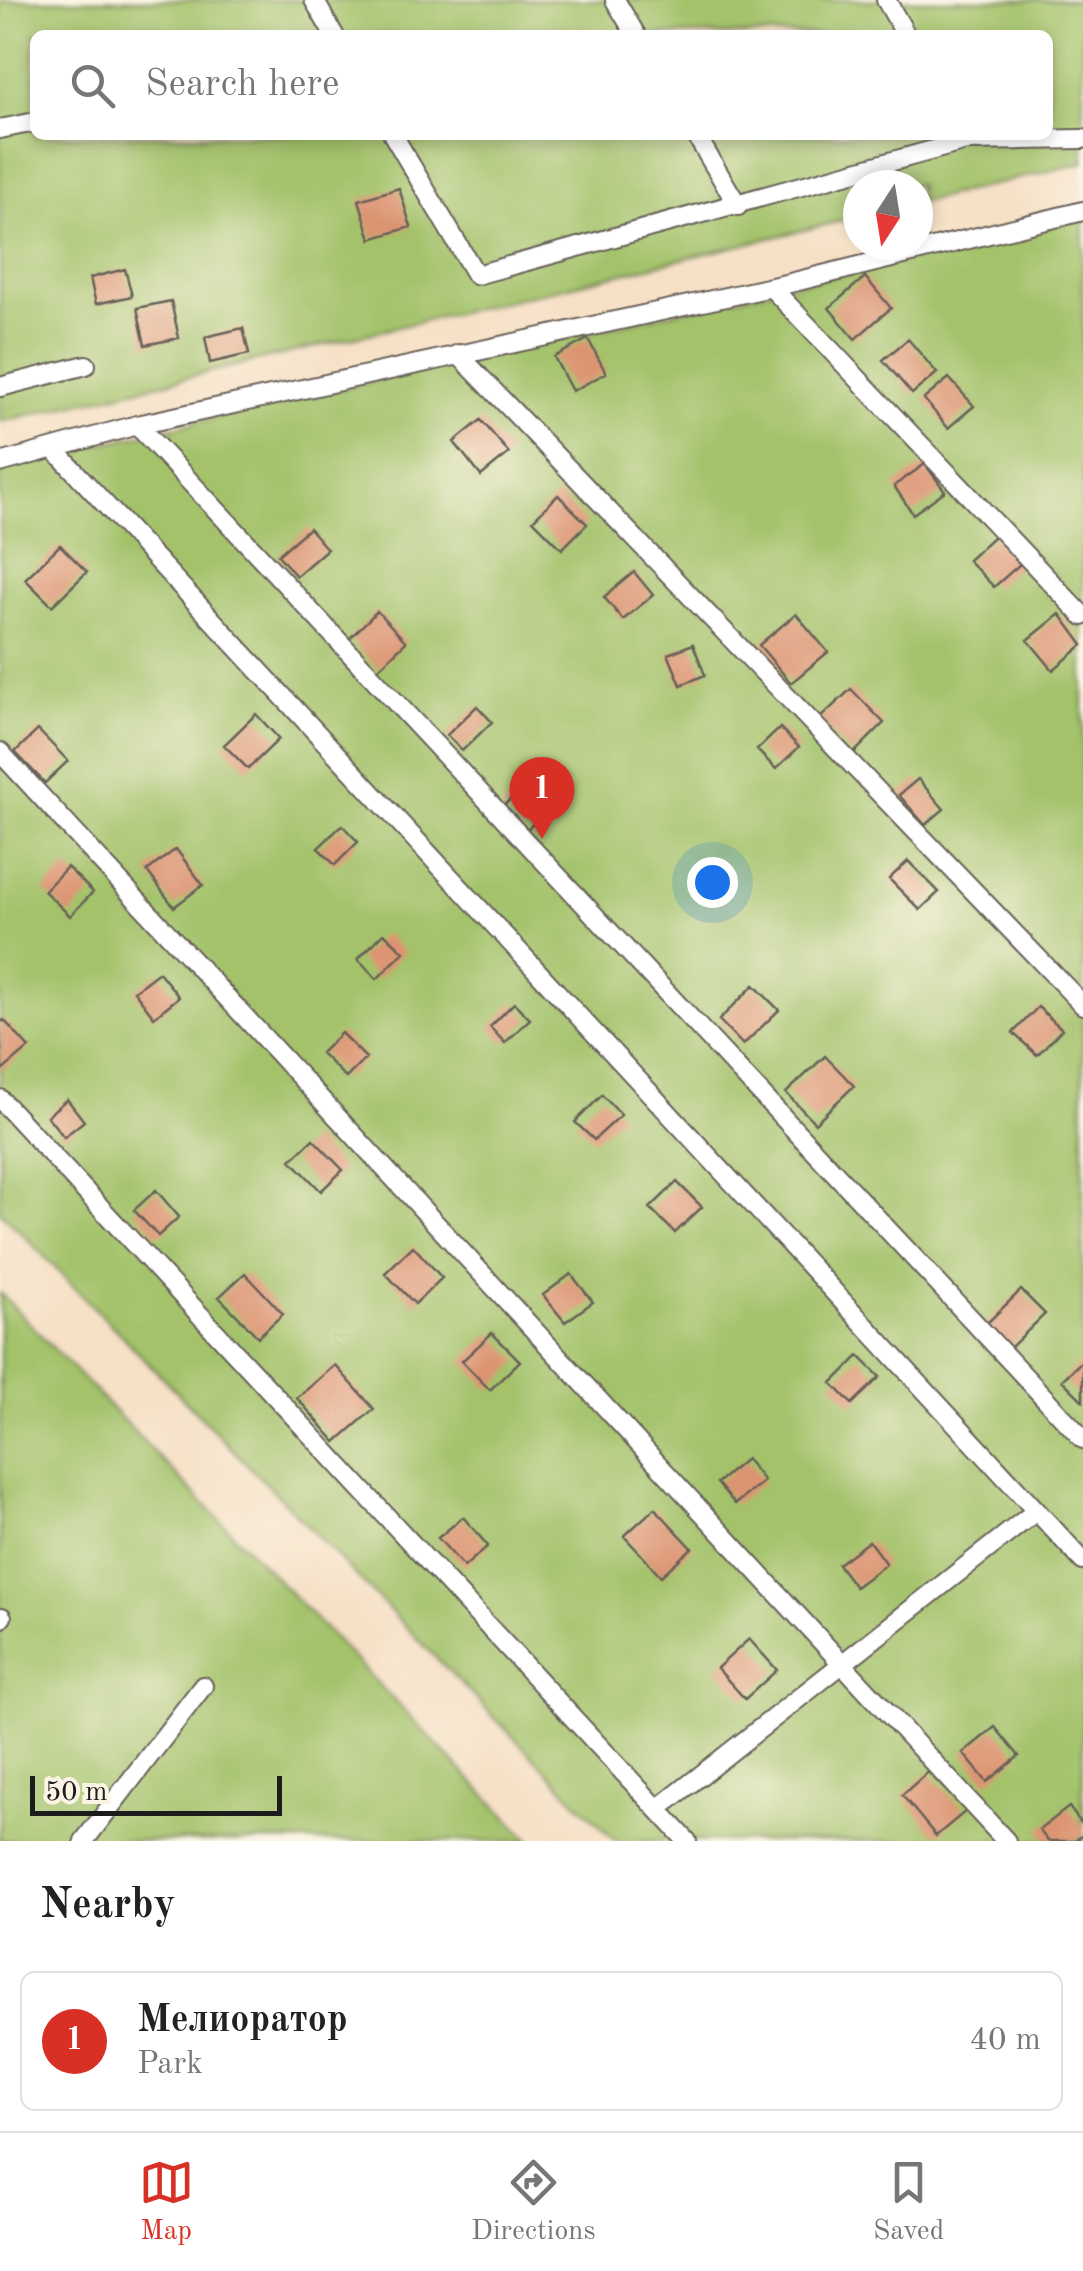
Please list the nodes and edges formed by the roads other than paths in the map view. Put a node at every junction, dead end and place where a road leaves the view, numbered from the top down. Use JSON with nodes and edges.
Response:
{"nodes":[{"id":1,"x":314,"y":0,"type":"edge"},
{"id":2,"x":615,"y":0,"type":"edge"},
{"id":3,"x":886,"y":0,"type":"edge"},
{"id":4,"x":331,"y":30,"type":"edge"},
{"id":5,"x":633,"y":30,"type":"edge"},
{"id":6,"x":903,"y":30,"type":"edge"},
{"id":7,"x":30,"y":123,"type":"edge"},
{"id":8,"x":0,"y":129,"type":"edge"},
{"id":9,"x":1053,"y":138,"type":"edge"},
{"id":10,"x":1083,"y":138,"type":"edge"},
{"id":11,"x":396,"y":140,"type":"edge"},
{"id":12,"x":699,"y":140,"type":"edge"},
{"id":13,"x":957,"y":140,"type":"edge"},
{"id":14,"x":738,"y":206,"type":"junction"},
{"id":15,"x":1083,"y":211,"type":"edge"},
{"id":16,"x":771,"y":287,"type":"junction"},
{"id":17,"x":458,"y":354,"type":"junction"},
{"id":18,"x":86,"y":365,"type":"dead end"},
{"id":19,"x":0,"y":387,"type":"edge"},
{"id":20,"x":137,"y":426,"type":"junction"},
{"id":21,"x":54,"y":449,"type":"junction"},
{"id":22,"x":0,"y":463,"type":"edge"},
{"id":23,"x":1083,"y":616,"type":"edge"},
{"id":24,"x":0,"y":752,"type":"edge"},
{"id":25,"x":1083,"y":1005,"type":"edge"},
{"id":26,"x":0,"y":1099,"type":"edge"},
{"id":27,"x":1083,"y":1440,"type":"edge"},
{"id":28,"x":1036,"y":1511,"type":"junction"},
{"id":29,"x":1083,"y":1561,"type":"edge"},
{"id":30,"x":842,"y":1664,"type":"junction"},
{"id":31,"x":203,"y":1686,"type":"dead end"},
{"id":32,"x":658,"y":1809,"type":"junction"},
{"id":33,"x":84,"y":1841,"type":"edge"},
{"id":34,"x":687,"y":1841,"type":"edge"},
{"id":35,"x":1006,"y":1841,"type":"edge"}],
"edges":[{"from":1,"to":4,"type":"lane"},
{"from":2,"to":5,"type":"lane"},
{"from":3,"to":6,"type":"lane"},
{"from":7,"to":8,"type":"lane"},
{"from":9,"to":10,"type":"lane"},
{"from":11,"to":14,"type":"lane"},
{"from":12,"to":14,"type":"lane"},
{"from":13,"to":14,"type":"lane"},
{"from":15,"to":16,"type":"lane"},
{"from":16,"to":17,"type":"lane"},
{"from":16,"to":23,"type":"lane"},
{"from":17,"to":20,"type":"lane"},
{"from":17,"to":25,"type":"lane"},
{"from":18,"to":19,"type":"lane"},
{"from":20,"to":21,"type":"lane"},
{"from":20,"to":27,"type":"lane"},
{"from":21,"to":22,"type":"lane"},
{"from":21,"to":28,"type":"lane"},
{"from":24,"to":30,"type":"lane"},
{"from":26,"to":32,"type":"lane"},
{"from":28,"to":29,"type":"lane"},
{"from":28,"to":30,"type":"lane"},
{"from":30,"to":32,"type":"lane"},
{"from":30,"to":35,"type":"lane"},
{"from":31,"to":33,"type":"lane"},
{"from":32,"to":34,"type":"lane"}]}
